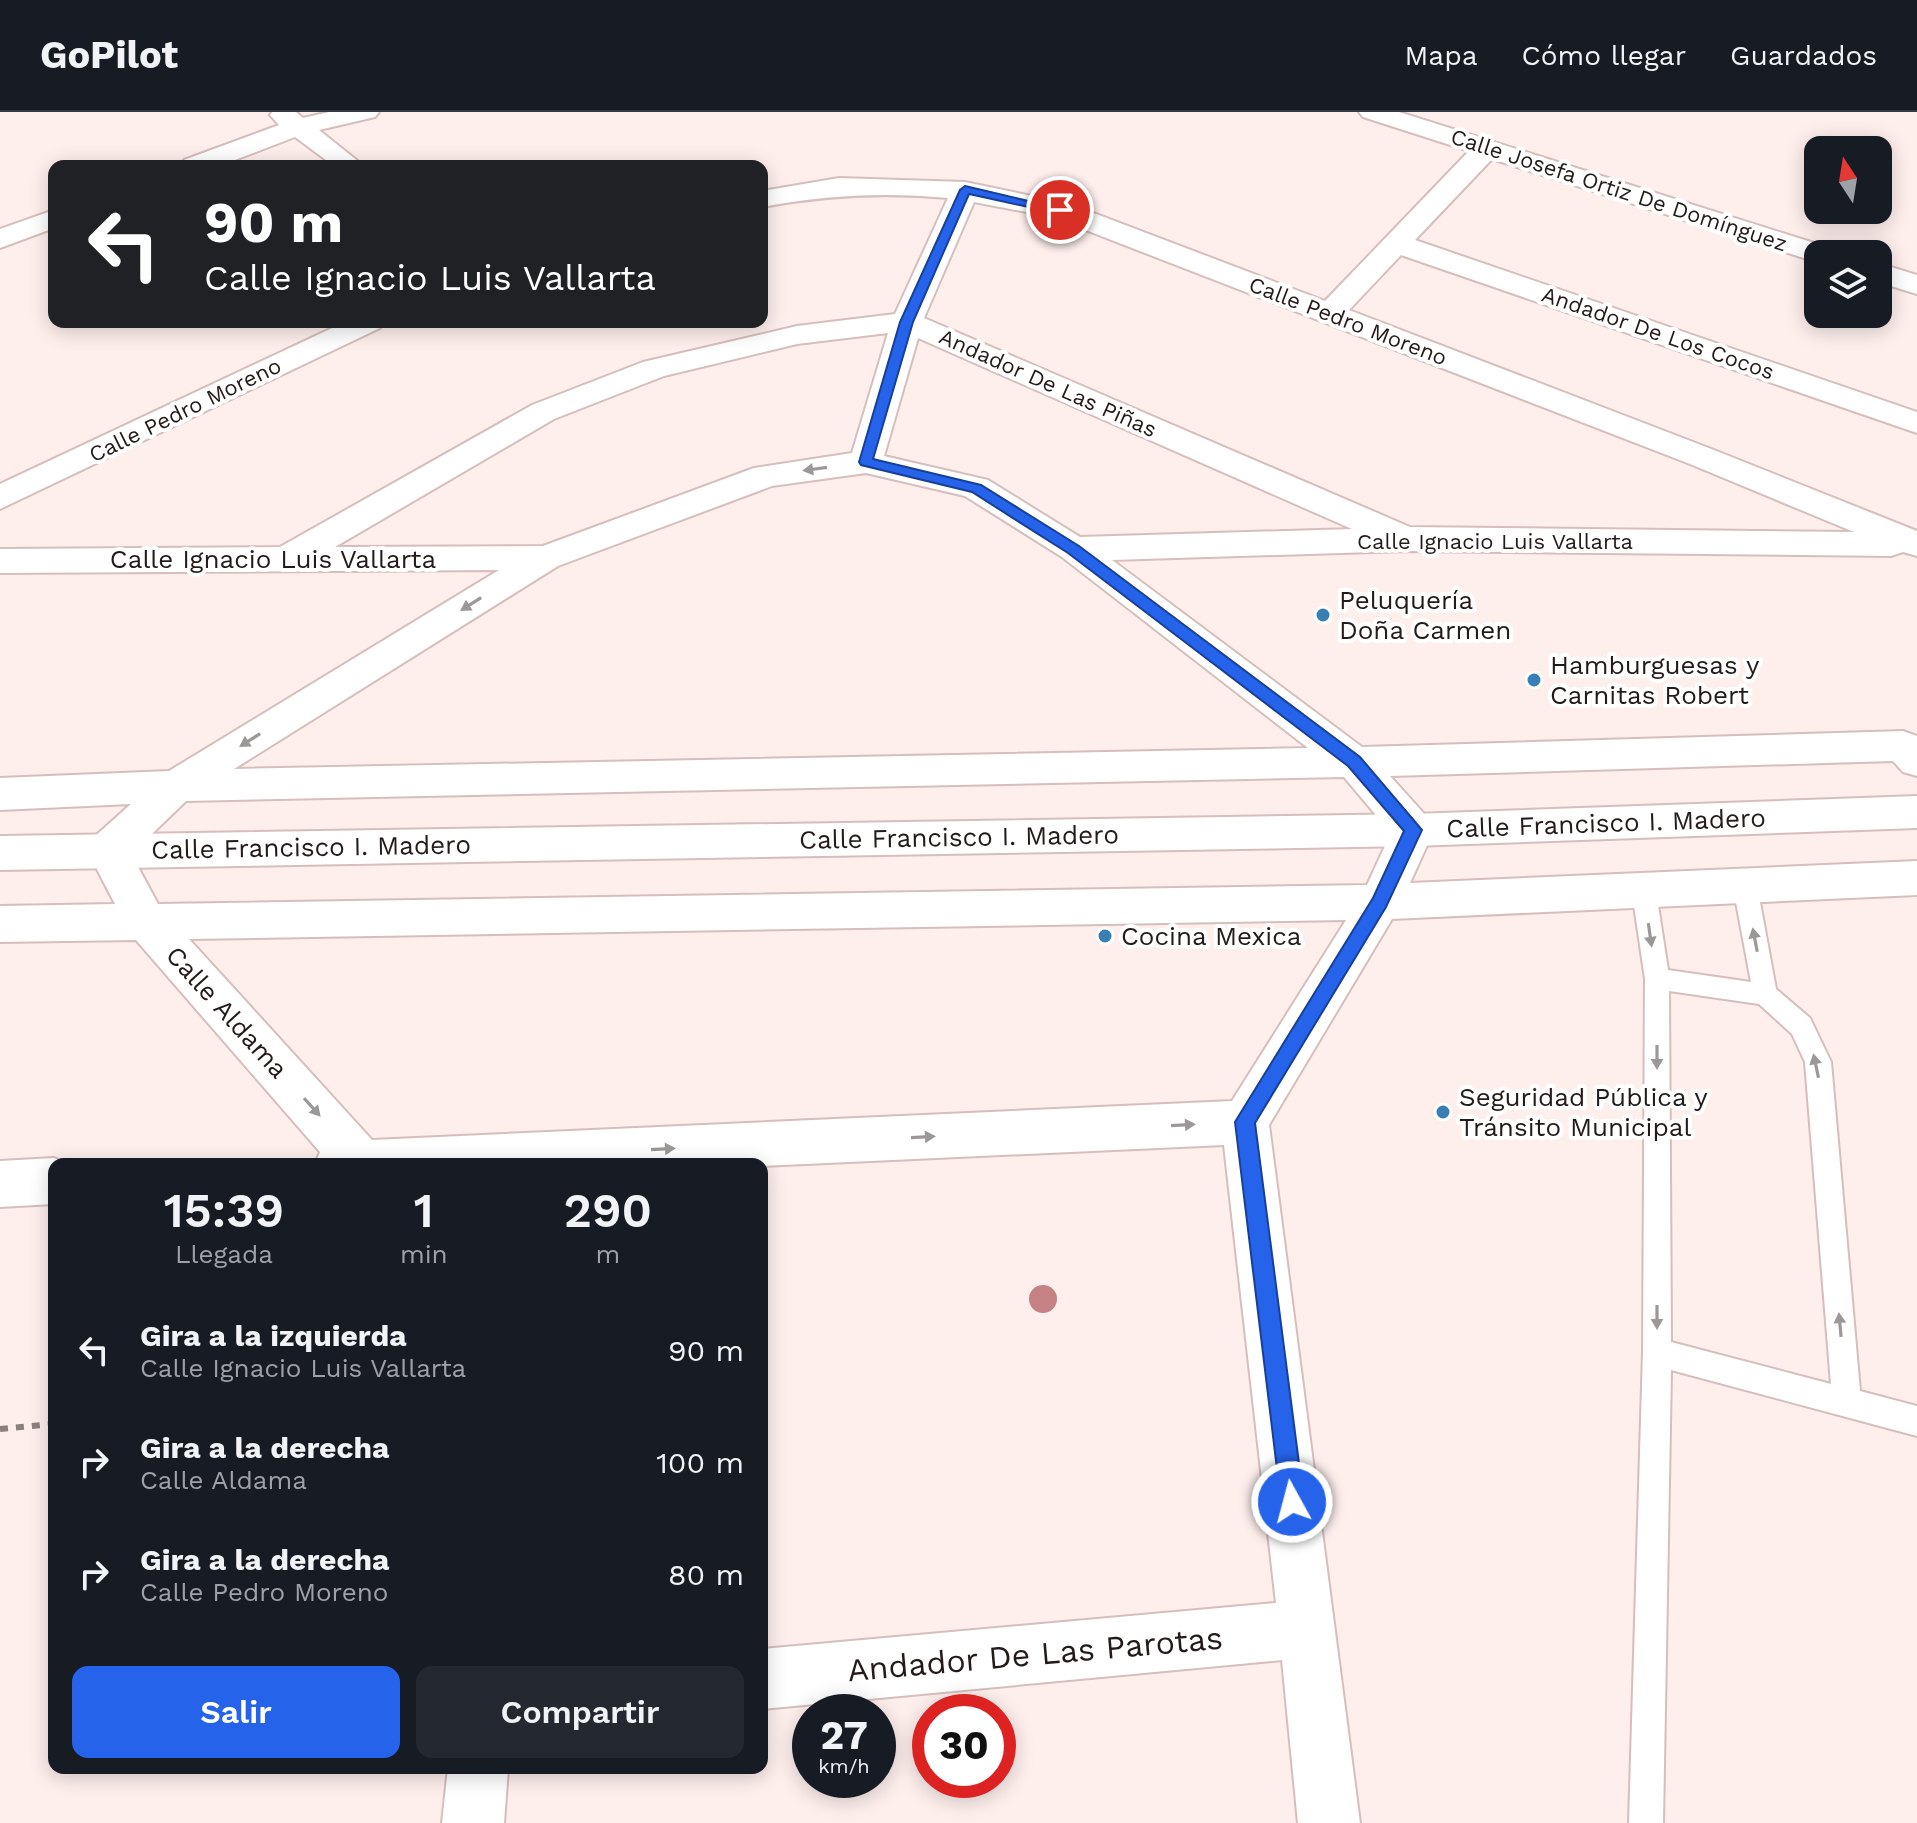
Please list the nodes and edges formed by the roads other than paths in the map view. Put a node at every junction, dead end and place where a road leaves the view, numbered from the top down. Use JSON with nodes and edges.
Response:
{"nodes":[{"id":1,"x":366,"y":112,"type":"edge"},
{"id":2,"x":1372,"y":112,"type":"edge"},
{"id":3,"x":289,"y":119,"type":"edge"},
{"id":4,"x":1487,"y":148,"type":"junction"},
{"id":5,"x":206,"y":160,"type":"edge"},
{"id":6,"x":343,"y":160,"type":"edge"},
{"id":7,"x":965,"y":190,"type":"junction"},
{"id":8,"x":768,"y":198,"type":"edge"},
{"id":9,"x":48,"y":220,"type":"edge"},
{"id":10,"x":0,"y":239,"type":"edge"},
{"id":11,"x":1398,"y":244,"type":"junction"},
{"id":12,"x":1804,"y":249,"type":"edge"},
{"id":13,"x":1892,"y":277,"type":"edge"},
{"id":14,"x":1917,"y":285,"type":"edge"},
{"id":15,"x":1329,"y":314,"type":"junction"},
{"id":16,"x":907,"y":322,"type":"junction"},
{"id":17,"x":356,"y":328,"type":"edge"},
{"id":18,"x":1917,"y":423,"type":"edge"},
{"id":19,"x":866,"y":462,"type":"junction"},
{"id":20,"x":0,"y":498,"type":"edge"},
{"id":21,"x":1406,"y":539,"type":"junction"},
{"id":22,"x":1916,"y":544,"type":"edge"},
{"id":23,"x":1074,"y":549,"type":"junction"},
{"id":24,"x":291,"y":557,"type":"junction"},
{"id":25,"x":546,"y":558,"type":"junction"},
{"id":26,"x":0,"y":561,"type":"edge"},
{"id":27,"x":1917,"y":761,"type":"edge"},
{"id":28,"x":1354,"y":762,"type":"junction"},
{"id":29,"x":176,"y":786,"type":"junction"},
{"id":30,"x":0,"y":794,"type":"edge"},
{"id":31,"x":1917,"y":812,"type":"edge"},
{"id":32,"x":1413,"y":830,"type":"junction"},
{"id":33,"x":108,"y":850,"type":"junction"},
{"id":34,"x":0,"y":853,"type":"edge"},
{"id":35,"x":1917,"y":878,"type":"edge"},
{"id":36,"x":1745,"y":886,"type":"junction"},
{"id":37,"x":1644,"y":892,"type":"junction"},
{"id":38,"x":1380,"y":902,"type":"junction"},
{"id":39,"x":145,"y":920,"type":"junction"},
{"id":40,"x":0,"y":924,"type":"edge"},
{"id":41,"x":1657,"y":979,"type":"junction"},
{"id":42,"x":1765,"y":994,"type":"junction"},
{"id":43,"x":1245,"y":1122,"type":"junction"},
{"id":44,"x":346,"y":1158,"type":"edge"},
{"id":45,"x":574,"y":1158,"type":"edge"},
{"id":46,"x":48,"y":1181,"type":"edge"},
{"id":47,"x":0,"y":1184,"type":"edge"},
{"id":48,"x":1657,"y":1352,"type":"junction"},
{"id":49,"x":1847,"y":1403,"type":"junction"},
{"id":50,"x":1917,"y":1421,"type":"edge"},
{"id":51,"x":1308,"y":1629,"type":"junction"},
{"id":52,"x":768,"y":1678,"type":"edge"},
{"id":53,"x":477,"y":1774,"type":"edge"},
{"id":54,"x":473,"y":1823,"type":"edge"},
{"id":55,"x":1329,"y":1823,"type":"edge"},
{"id":56,"x":1646,"y":1823,"type":"edge"}],
"edges":[{"from":1,"to":3,"type":"street"},
{"from":2,"to":4,"type":"street","name":"Calle Josefa Ortiz De Domínguez"},
{"from":3,"to":5,"type":"street"},
{"from":3,"to":6,"type":"street"},
{"from":4,"to":11,"type":"street"},
{"from":4,"to":12,"type":"street","name":"Calle Josefa Ortiz De Domínguez"},
{"from":7,"to":8,"type":"street","name":"Calle Pedro Moreno"},
{"from":7,"to":15,"type":"street","name":"Calle Pedro Moreno"},
{"from":7,"to":16,"type":"street"},
{"from":9,"to":10,"type":"street"},
{"from":11,"to":15,"type":"street"},
{"from":11,"to":18,"type":"street","name":"Andador De Los Cocos"},
{"from":13,"to":14,"type":"street"},
{"from":15,"to":22,"type":"street","name":"Calle Pedro Moreno"},
{"from":16,"to":19,"type":"street"},
{"from":16,"to":21,"type":"street","name":"Andador De Las Piñas"},
{"from":16,"to":24,"type":"street","name":"Andador De Las Piñas"},
{"from":17,"to":20,"type":"street","name":"Calle Pedro Moreno"},
{"from":19,"to":23,"type":"street","name":"Calle Ignacio Luis Vallarta"},
{"from":19,"to":25,"type":"street","name":"Calle Ignacio Luis Vallarta","one_way":true},
{"from":21,"to":22,"type":"street","name":"Calle Ignacio Luis Vallarta"},
{"from":21,"to":23,"type":"street","name":"Calle Ignacio Luis Vallarta"},
{"from":23,"to":28,"type":"street","name":"Calle Ignacio Luis Vallarta"},
{"from":24,"to":25,"type":"street","name":"Calle Ignacio Luis Vallarta"},
{"from":24,"to":26,"type":"street","name":"Calle Ignacio Luis Vallarta"},
{"from":25,"to":29,"type":"street","name":"Calle Ignacio Luis Vallarta","one_way":true},
{"from":27,"to":28,"type":"street"},
{"from":28,"to":29,"type":"street"},
{"from":28,"to":32,"type":"street","name":"Calle Ignacio Luis Vallarta"},
{"from":29,"to":30,"type":"street"},
{"from":29,"to":33,"type":"street","name":"Calle Ignacio Luis Vallarta"},
{"from":31,"to":32,"type":"street","name":"Calle Francisco I. Madero"},
{"from":32,"to":33,"type":"street","name":"Calle Francisco I. Madero"},
{"from":32,"to":38,"type":"street"},
{"from":33,"to":34,"type":"street","name":"Calle Francisco I. Madero"},
{"from":33,"to":39,"type":"street","name":"Calle Aldama"},
{"from":35,"to":36,"type":"street"},
{"from":36,"to":37,"type":"street"},
{"from":42,"to":36,"type":"lane","one_way":true},
{"from":37,"to":38,"type":"street"},
{"from":37,"to":41,"type":"lane","one_way":true},
{"from":38,"to":39,"type":"street"},
{"from":38,"to":43,"type":"street"},
{"from":39,"to":40,"type":"street"},
{"from":39,"to":44,"type":"street","name":"Calle Aldama","one_way":true},
{"from":41,"to":42,"type":"lane"},
{"from":41,"to":48,"type":"lane","one_way":true},
{"from":49,"to":42,"type":"lane","one_way":true},
{"from":45,"to":43,"type":"street","one_way":true},
{"from":43,"to":51,"type":"street"},
{"from":46,"to":47,"type":"street"},
{"from":48,"to":49,"type":"lane"},
{"from":48,"to":56,"type":"lane"},
{"from":49,"to":50,"type":"lane"},
{"from":51,"to":52,"type":"street","name":"Andador De Las Parotas"},
{"from":51,"to":55,"type":"street"},
{"from":53,"to":54,"type":"street"}]}
